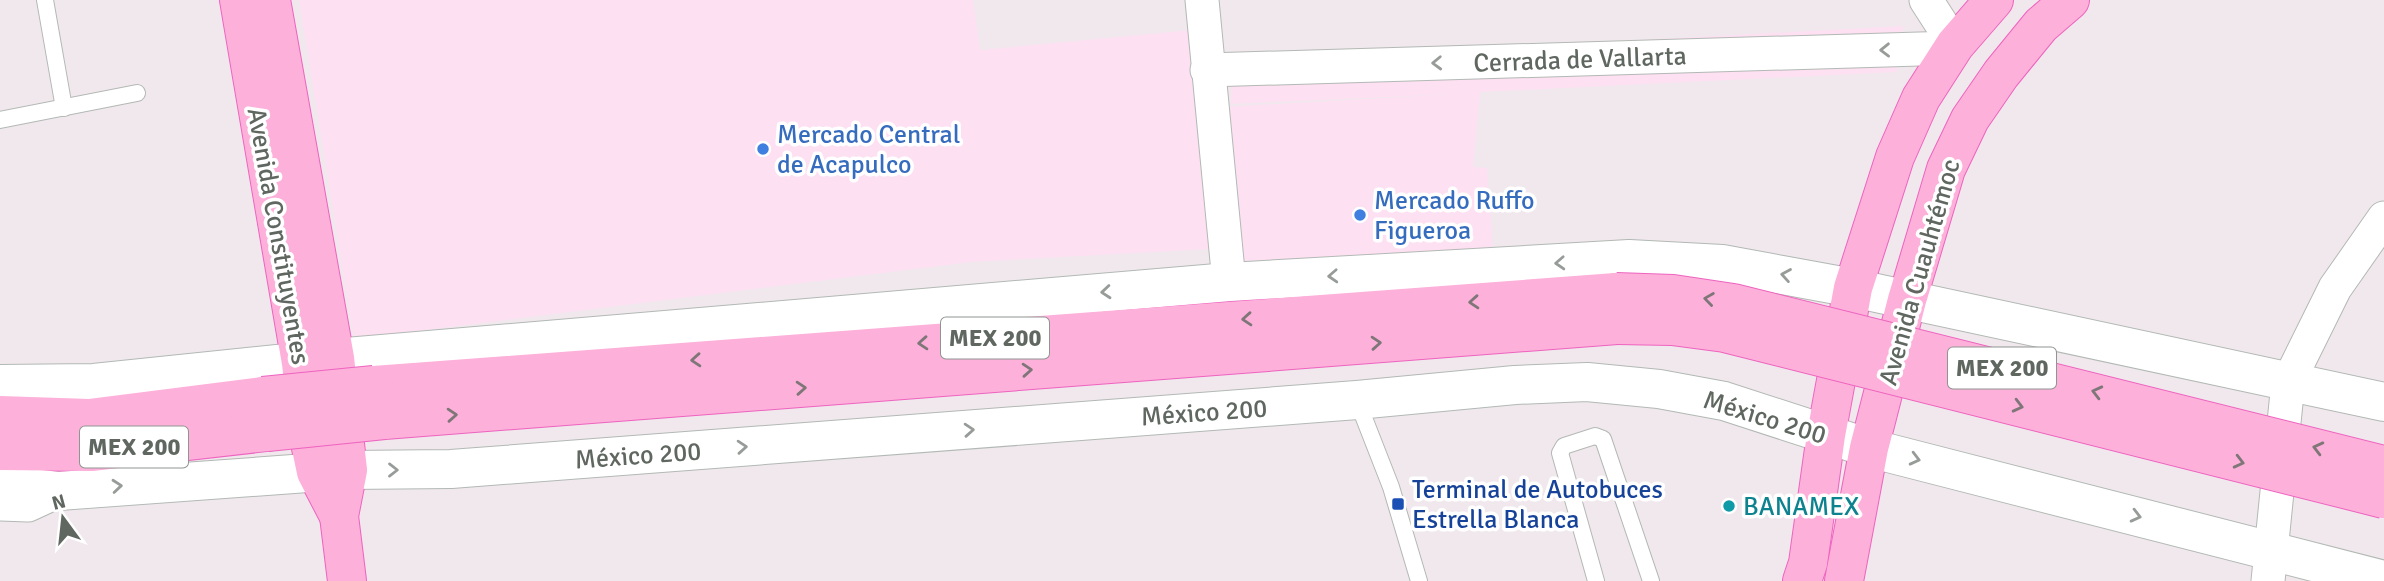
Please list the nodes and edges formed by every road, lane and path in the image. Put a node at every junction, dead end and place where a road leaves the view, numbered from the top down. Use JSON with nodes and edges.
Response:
{"nodes":[{"id":1,"x":45,"y":0,"type":"edge"},
{"id":2,"x":239,"y":0,"type":"edge"},
{"id":3,"x":271,"y":0,"type":"edge"},
{"id":4,"x":1202,"y":0,"type":"edge"},
{"id":5,"x":1926,"y":0,"type":"edge"},
{"id":6,"x":1994,"y":0,"type":"edge"},
{"id":7,"x":2070,"y":0,"type":"edge"},
{"id":8,"x":1954,"y":47,"type":"junction"},
{"id":9,"x":1207,"y":70,"type":"junction"},
{"id":10,"x":137,"y":93,"type":"dead end"},
{"id":11,"x":64,"y":108,"type":"junction"},
{"id":12,"x":0,"y":120,"type":"edge"},
{"id":13,"x":2384,"y":218,"type":"edge"},
{"id":14,"x":1228,"y":282,"type":"junction"},
{"id":15,"x":1853,"y":288,"type":"junction"},
{"id":16,"x":1907,"y":300,"type":"junction"},
{"id":17,"x":1616,"y":308,"type":"junction"},
{"id":18,"x":318,"y":361,"type":"junction"},
{"id":19,"x":2288,"y":383,"type":"junction"},
{"id":20,"x":0,"y":384,"type":"edge"},
{"id":21,"x":1357,"y":400,"type":"junction"},
{"id":22,"x":2384,"y":402,"type":"edge"},
{"id":23,"x":265,"y":414,"type":"junction"},
{"id":24,"x":0,"y":415,"type":"edge"},
{"id":25,"x":1826,"y":435,"type":"junction"},
{"id":26,"x":1869,"y":448,"type":"junction"},
{"id":27,"x":0,"y":451,"type":"edge"},
{"id":28,"x":2384,"y":465,"type":"edge"},
{"id":29,"x":332,"y":471,"type":"junction"},
{"id":30,"x":0,"y":484,"type":"edge"},
{"id":31,"x":59,"y":491,"type":"junction"},
{"id":32,"x":2384,"y":499,"type":"edge"},
{"id":33,"x":0,"y":505,"type":"edge"},
{"id":34,"x":2269,"y":566,"type":"edge"},
{"id":35,"x":2384,"y":580,"type":"edge"},
{"id":36,"x":347,"y":581,"type":"edge"},
{"id":37,"x":1419,"y":581,"type":"edge"},
{"id":38,"x":1596,"y":581,"type":"edge"},
{"id":39,"x":1651,"y":581,"type":"edge"},
{"id":40,"x":1802,"y":581,"type":"edge"},
{"id":41,"x":1844,"y":581,"type":"edge"}],
"edges":[{"from":1,"to":11,"type":"lane"},
{"from":2,"to":18,"type":"main road","name":"Avenida Constituyentes"},
{"from":3,"to":18,"type":"main road","name":"Avenida Constituyentes"},
{"from":4,"to":9,"type":"street"},
{"from":5,"to":8,"type":"street"},
{"from":6,"to":8,"type":"main road","name":"Avenida Cuauhtémoc"},
{"from":7,"to":16,"type":"main road","name":"Avenida Cuauhtémoc"},
{"from":8,"to":9,"type":"street","name":"Cerrada de Vallarta","one_way":true},
{"from":8,"to":15,"type":"main road","name":"Avenida Cuauhtémoc"},
{"from":9,"to":14,"type":"street"},
{"from":10,"to":11,"type":"lane"},
{"from":11,"to":12,"type":"lane"},
{"from":13,"to":19,"type":"street"},
{"from":15,"to":14,"type":"street","one_way":true},
{"from":14,"to":18,"type":"street","one_way":true},
{"from":15,"to":16,"type":"street"},
{"from":15,"to":25,"type":"main road","name":"Avenida Cuauhtémoc"},
{"from":16,"to":19,"type":"street"},
{"from":16,"to":26,"type":"main road","name":"Avenida Cuauhtémoc"},
{"from":17,"to":23,"type":"main road","number":"MEX 200","bridge":true},
{"from":28,"to":17,"type":"main road","number":"MEX 200","one_way":true,"bridge":true},
{"from":17,"to":32,"type":"main road","number":"MEX 200","one_way":true,"bridge":true},
{"from":18,"to":20,"type":"street"},
{"from":18,"to":29,"type":"main road","name":"Avenida Constituyentes"},
{"from":19,"to":22,"type":"street"},
{"from":19,"to":34,"type":"street"},
{"from":21,"to":25,"type":"street","name":"México 200"},
{"from":29,"to":21,"type":"street","name":"México 200","one_way":true},
{"from":21,"to":37,"type":"lane"},
{"from":23,"to":24,"type":"main road","number":"MEX 200"},
{"from":23,"to":27,"type":"main road","number":"MEX 200"},
{"from":25,"to":26,"type":"street","name":"México 200"},
{"from":25,"to":40,"type":"main road","name":"Avenida Cuauhtémoc"},
{"from":26,"to":34,"type":"street","name":"México 200","one_way":true},
{"from":26,"to":41,"type":"main road","name":"Avenida Cuauhtémoc"},
{"from":31,"to":29,"type":"street","name":"México 200","one_way":true},
{"from":29,"to":36,"type":"main road","name":"Avenida Constituyentes"},
{"from":30,"to":31,"type":"street","name":"México 200"},
{"from":31,"to":33,"type":"street"},
{"from":34,"to":35,"type":"street","name":"México 200"},
{"from":38,"to":39,"type":"lane"}]}
